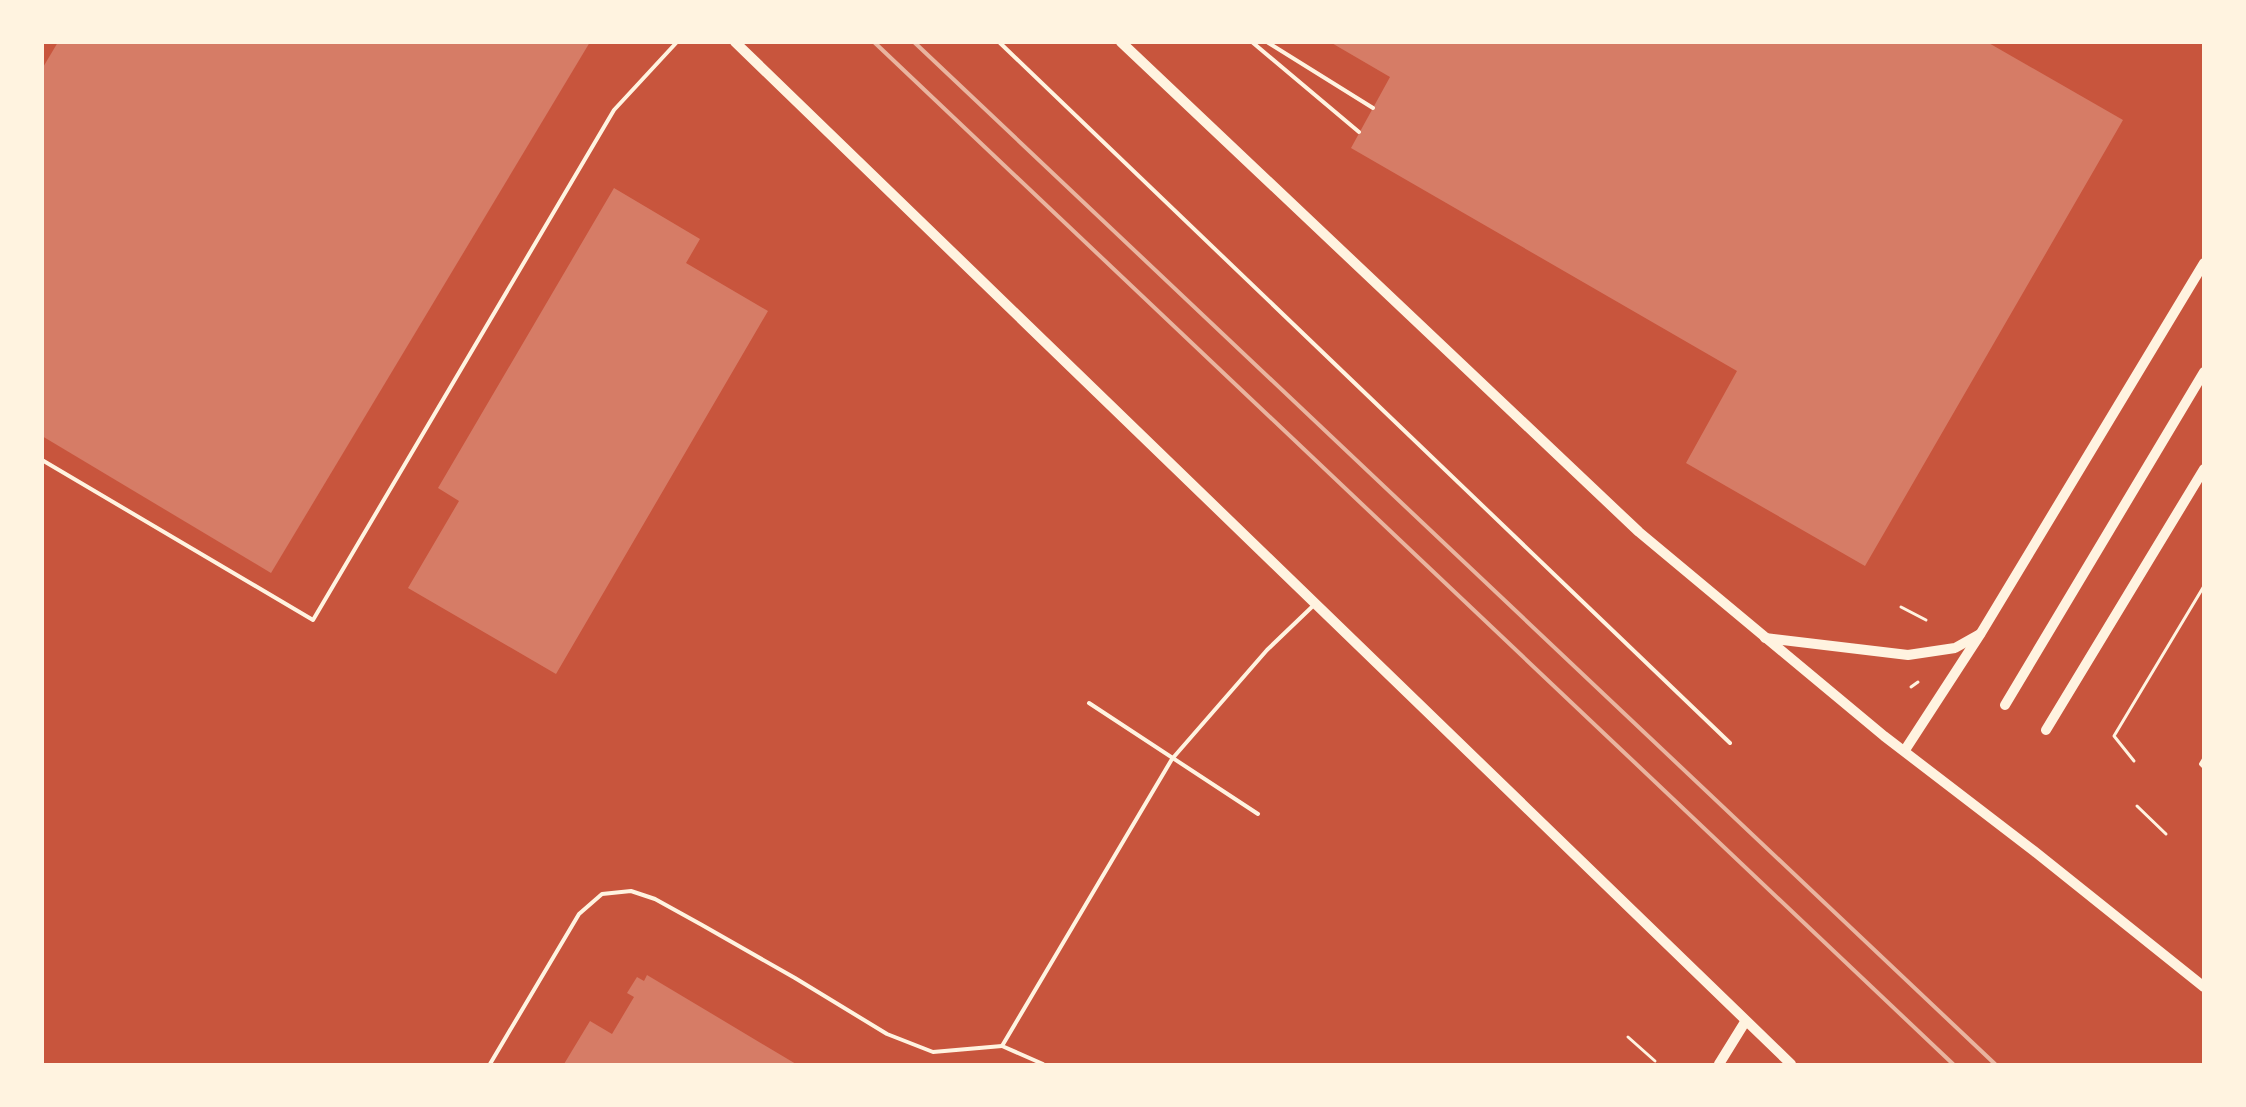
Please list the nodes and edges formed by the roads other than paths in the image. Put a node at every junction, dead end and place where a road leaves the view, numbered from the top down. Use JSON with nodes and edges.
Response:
{"nodes":[{"id":1,"x":677,"y":42,"type":"edge"},
{"id":2,"x":735,"y":42,"type":"edge"},
{"id":3,"x":999,"y":42,"type":"edge"},
{"id":4,"x":1121,"y":42,"type":"edge"},
{"id":5,"x":1252,"y":42,"type":"edge"},
{"id":6,"x":1267,"y":42,"type":"edge"},
{"id":7,"x":1373,"y":108,"type":"dead end"},
{"id":8,"x":1360,"y":132,"type":"dead end"},
{"id":9,"x":2204,"y":263,"type":"edge"},
{"id":10,"x":2204,"y":372,"type":"edge"},
{"id":11,"x":42,"y":460,"type":"edge"},
{"id":12,"x":2204,"y":469,"type":"edge"},
{"id":13,"x":1315,"y":604,"type":"junction"},
{"id":14,"x":1981,"y":633,"type":"junction"},
{"id":15,"x":1765,"y":638,"type":"junction"},
{"id":16,"x":1089,"y":703,"type":"dead end"},
{"id":17,"x":2005,"y":706,"type":"dead end"},
{"id":18,"x":2046,"y":730,"type":"dead end"},
{"id":19,"x":1730,"y":743,"type":"dead end"},
{"id":20,"x":1905,"y":750,"type":"junction"},
{"id":21,"x":1172,"y":759,"type":"junction"},
{"id":22,"x":2204,"y":759,"type":"edge"},
{"id":23,"x":2204,"y":766,"type":"edge"},
{"id":24,"x":1258,"y":814,"type":"dead end"},
{"id":25,"x":2204,"y":987,"type":"edge"},
{"id":26,"x":1745,"y":1022,"type":"junction"},
{"id":27,"x":1002,"y":1046,"type":"junction"},
{"id":28,"x":490,"y":1064,"type":"edge"},
{"id":29,"x":1043,"y":1064,"type":"edge"},
{"id":30,"x":1719,"y":1064,"type":"edge"},
{"id":31,"x":1791,"y":1064,"type":"edge"}],
"edges":[{"from":1,"to":11,"type":"lane"},
{"from":2,"to":13,"type":"main road"},
{"from":3,"to":19,"type":"lane"},
{"from":4,"to":15,"type":"main road"},
{"from":5,"to":8,"type":"lane"},
{"from":6,"to":7,"type":"lane"},
{"from":9,"to":14,"type":"main road"},
{"from":10,"to":17,"type":"main road"},
{"from":12,"to":18,"type":"main road"},
{"from":13,"to":21,"type":"lane"},
{"from":13,"to":26,"type":"main road"},
{"from":14,"to":15,"type":"main road"},
{"from":14,"to":20,"type":"main road"},
{"from":15,"to":20,"type":"main road"},
{"from":16,"to":21,"type":"lane"},
{"from":20,"to":25,"type":"main road"},
{"from":21,"to":24,"type":"lane"},
{"from":21,"to":27,"type":"lane"},
{"from":22,"to":23,"type":"lane"},
{"from":26,"to":30,"type":"main road"},
{"from":26,"to":31,"type":"main road"},
{"from":27,"to":28,"type":"lane"},
{"from":27,"to":29,"type":"lane"}]}
